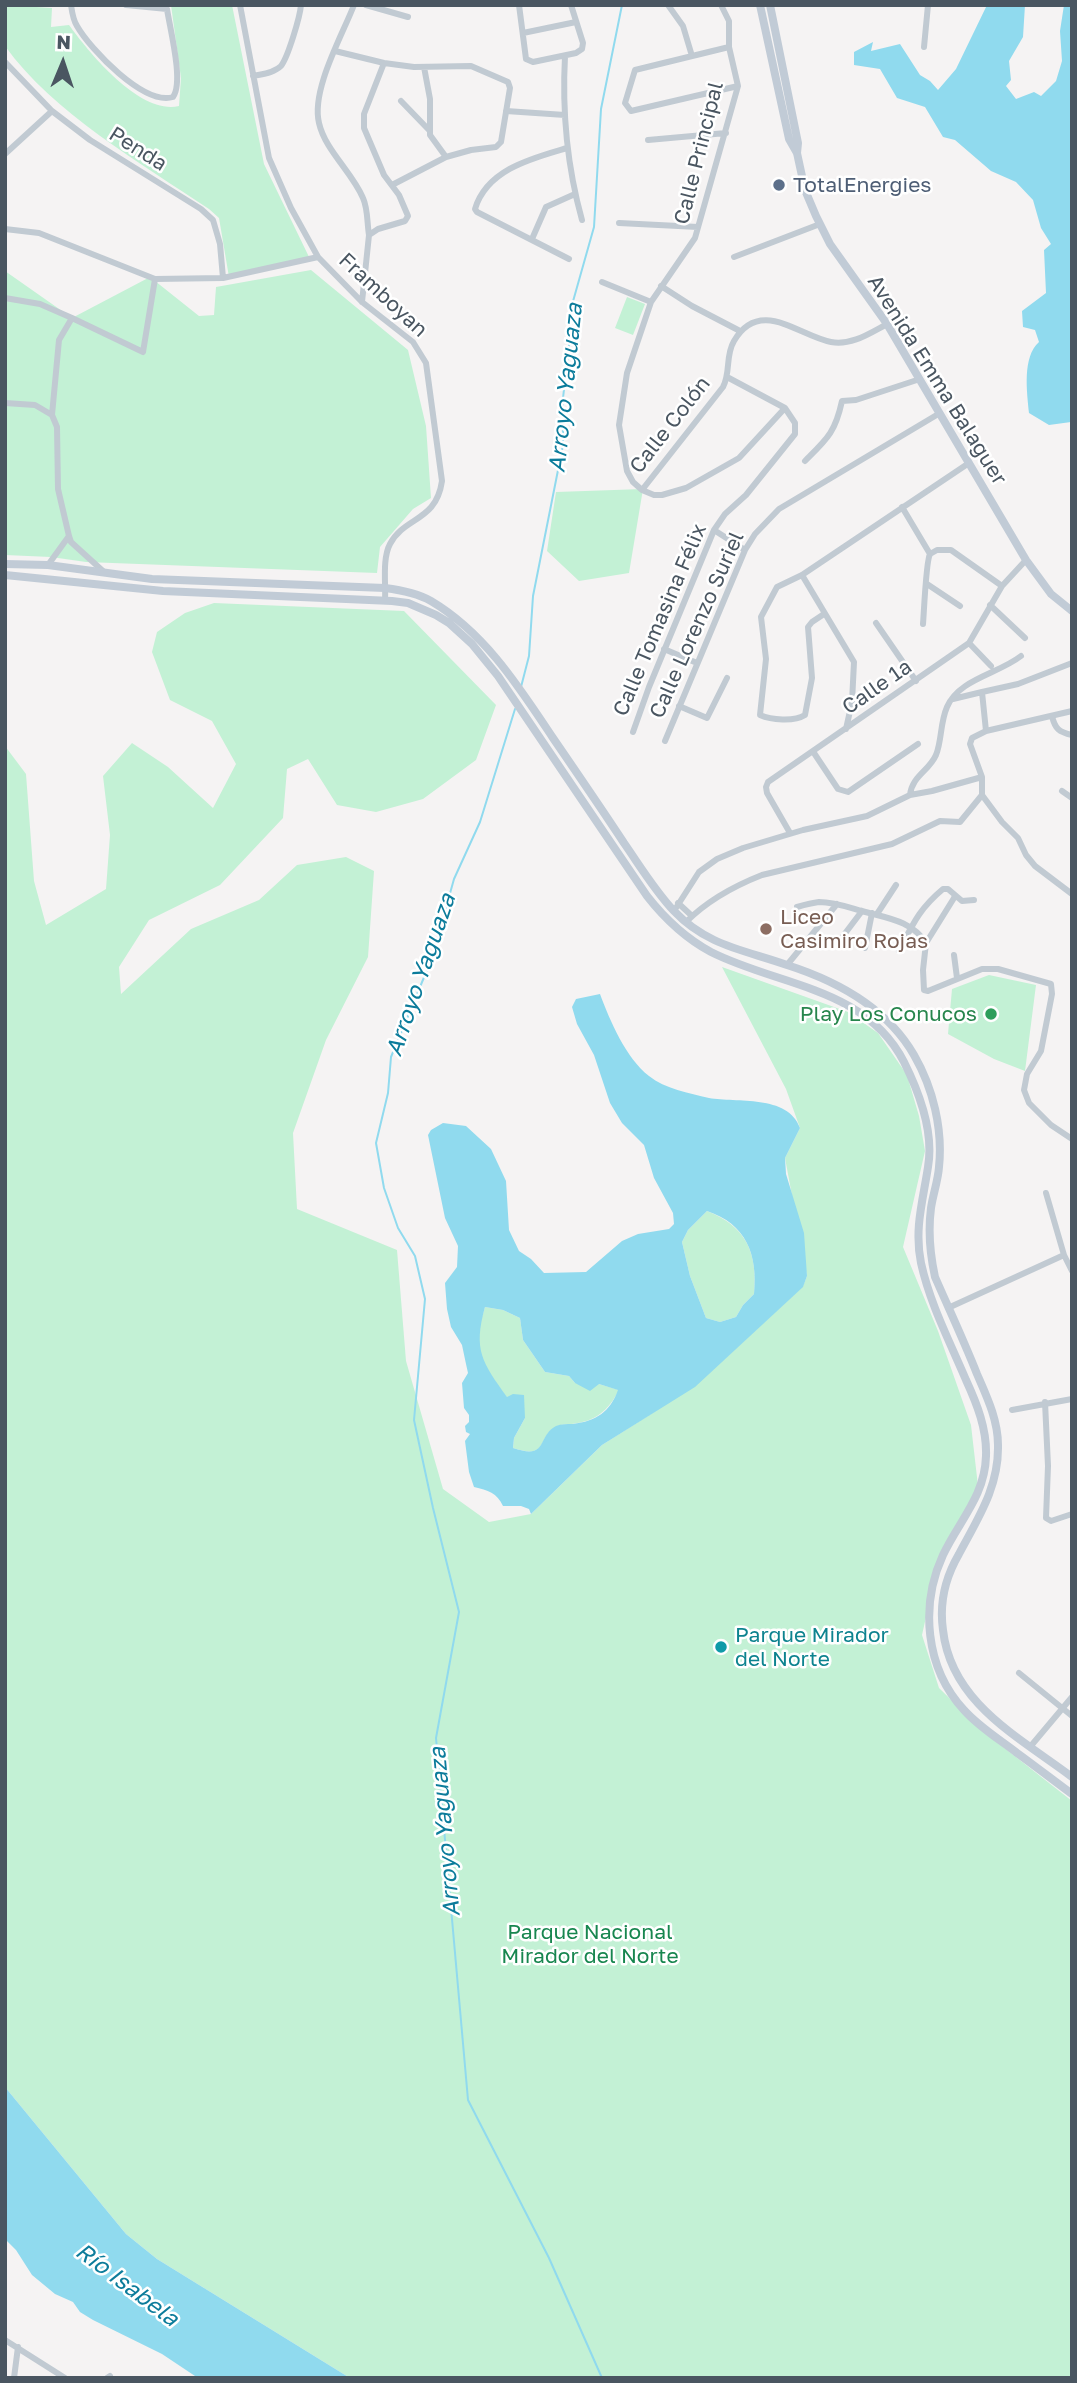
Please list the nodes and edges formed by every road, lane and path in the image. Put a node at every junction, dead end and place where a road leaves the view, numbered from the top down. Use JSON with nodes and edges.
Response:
{"nodes":[{"id":1,"x":71,"y":5,"type":"edge"},
{"id":2,"x":126,"y":5,"type":"edge"},
{"id":3,"x":240,"y":5,"type":"edge"},
{"id":4,"x":301,"y":5,"type":"edge"},
{"id":5,"x":354,"y":5,"type":"edge"},
{"id":6,"x":366,"y":5,"type":"edge"},
{"id":7,"x":519,"y":5,"type":"edge"},
{"id":8,"x":570,"y":5,"type":"edge"},
{"id":9,"x":668,"y":5,"type":"edge"},
{"id":10,"x":721,"y":5,"type":"edge"},
{"id":11,"x":760,"y":5,"type":"edge"},
{"id":12,"x":770,"y":5,"type":"edge"},
{"id":13,"x":928,"y":5,"type":"edge"},
{"id":14,"x":408,"y":17,"type":"dead end"},
{"id":15,"x":576,"y":22,"type":"junction"},
{"id":16,"x":523,"y":33,"type":"junction"},
{"id":17,"x":729,"y":47,"type":"junction"},
{"id":18,"x":924,"y":47,"type":"dead end"},
{"id":19,"x":335,"y":51,"type":"junction"},
{"id":20,"x":565,"y":56,"type":"junction"},
{"id":21,"x":692,"y":56,"type":"junction"},
{"id":22,"x":5,"y":62,"type":"edge"},
{"id":23,"x":384,"y":63,"type":"junction"},
{"id":24,"x":424,"y":67,"type":"junction"},
{"id":25,"x":253,"y":76,"type":"junction"},
{"id":26,"x":738,"y":86,"type":"junction"},
{"id":27,"x":401,"y":101,"type":"dead end"},
{"id":28,"x":52,"y":111,"type":"junction"},
{"id":29,"x":506,"y":111,"type":"junction"},
{"id":30,"x":565,"y":115,"type":"junction"},
{"id":31,"x":429,"y":131,"type":"junction"},
{"id":32,"x":726,"y":133,"type":"junction"},
{"id":33,"x":648,"y":140,"type":"dead end"},
{"id":34,"x":567,"y":148,"type":"junction"},
{"id":35,"x":797,"y":153,"type":"junction"},
{"id":36,"x":5,"y":154,"type":"edge"},
{"id":37,"x":446,"y":157,"type":"junction"},
{"id":38,"x":392,"y":186,"type":"junction"},
{"id":39,"x":575,"y":194,"type":"junction"},
{"id":40,"x":582,"y":219,"type":"dead end"},
{"id":41,"x":619,"y":223,"type":"dead end"},
{"id":42,"x":820,"y":224,"type":"junction"},
{"id":43,"x":698,"y":227,"type":"junction"},
{"id":44,"x":5,"y":229,"type":"edge"},
{"id":45,"x":369,"y":235,"type":"junction"},
{"id":46,"x":532,"y":239,"type":"junction"},
{"id":47,"x":318,"y":257,"type":"junction"},
{"id":48,"x":734,"y":257,"type":"dead end"},
{"id":49,"x":569,"y":258,"type":"dead end"},
{"id":50,"x":223,"y":278,"type":"junction"},
{"id":51,"x":155,"y":279,"type":"junction"},
{"id":52,"x":602,"y":282,"type":"dead end"},
{"id":53,"x":661,"y":286,"type":"junction"},
{"id":54,"x":5,"y":298,"type":"edge"},
{"id":55,"x":362,"y":302,"type":"junction"},
{"id":56,"x":651,"y":302,"type":"junction"},
{"id":57,"x":72,"y":318,"type":"junction"},
{"id":58,"x":887,"y":324,"type":"junction"},
{"id":59,"x":740,"y":331,"type":"junction"},
{"id":60,"x":727,"y":377,"type":"junction"},
{"id":61,"x":920,"y":379,"type":"junction"},
{"id":62,"x":5,"y":403,"type":"edge"},
{"id":63,"x":785,"y":408,"type":"junction"},
{"id":64,"x":940,"y":413,"type":"junction"},
{"id":65,"x":52,"y":415,"type":"junction"},
{"id":66,"x":805,"y":461,"type":"dead end"},
{"id":67,"x":969,"y":463,"type":"junction"},
{"id":68,"x":642,"y":490,"type":"junction"},
{"id":69,"x":902,"y":507,"type":"junction"},
{"id":70,"x":714,"y":530,"type":"junction"},
{"id":71,"x":69,"y":536,"type":"junction"},
{"id":72,"x":745,"y":550,"type":"junction"},
{"id":73,"x":930,"y":554,"type":"junction"},
{"id":74,"x":1026,"y":560,"type":"junction"},
{"id":75,"x":5,"y":564,"type":"edge"},
{"id":76,"x":48,"y":565,"type":"junction"},
{"id":77,"x":103,"y":572,"type":"junction"},
{"id":78,"x":5,"y":575,"type":"edge"},
{"id":79,"x":802,"y":575,"type":"junction"},
{"id":80,"x":927,"y":584,"type":"junction"},
{"id":81,"x":1002,"y":586,"type":"junction"},
{"id":82,"x":386,"y":588,"type":"junction"},
{"id":83,"x":385,"y":600,"type":"junction"},
{"id":84,"x":961,"y":606,"type":"dead end"},
{"id":85,"x":990,"y":606,"type":"junction"},
{"id":86,"x":1072,"y":611,"type":"edge"},
{"id":87,"x":824,"y":614,"type":"junction"},
{"id":88,"x":876,"y":623,"type":"dead end"},
{"id":89,"x":923,"y":624,"type":"dead end"},
{"id":90,"x":1025,"y":638,"type":"dead end"},
{"id":91,"x":969,"y":643,"type":"junction"},
{"id":92,"x":664,"y":649,"type":"junction"},
{"id":93,"x":1021,"y":656,"type":"dead end"},
{"id":94,"x":697,"y":663,"type":"junction"},
{"id":95,"x":1072,"y":663,"type":"edge"},
{"id":96,"x":990,"y":666,"type":"dead end"},
{"id":97,"x":727,"y":678,"type":"dead end"},
{"id":98,"x":916,"y":681,"type":"junction"},
{"id":99,"x":982,"y":692,"type":"junction"},
{"id":100,"x":951,"y":699,"type":"junction"},
{"id":101,"x":680,"y":706,"type":"junction"},
{"id":102,"x":1072,"y":711,"type":"edge"},
{"id":103,"x":1052,"y":716,"type":"junction"},
{"id":104,"x":846,"y":730,"type":"junction"},
{"id":105,"x":986,"y":731,"type":"junction"},
{"id":106,"x":633,"y":732,"type":"dead end"},
{"id":107,"x":1072,"y":736,"type":"edge"},
{"id":108,"x":665,"y":741,"type":"dead end"},
{"id":109,"x":918,"y":744,"type":"dead end"},
{"id":110,"x":814,"y":753,"type":"junction"},
{"id":111,"x":565,"y":755,"type":"junction"},
{"id":112,"x":555,"y":761,"type":"junction"},
{"id":113,"x":982,"y":777,"type":"junction"},
{"id":114,"x":1062,"y":791,"type":"dead end"},
{"id":115,"x":910,"y":794,"type":"junction"},
{"id":116,"x":982,"y":794,"type":"junction"},
{"id":117,"x":1072,"y":798,"type":"edge"},
{"id":118,"x":790,"y":833,"type":"junction"},
{"id":119,"x":896,"y":885,"type":"dead end"},
{"id":120,"x":1072,"y":894,"type":"edge"},
{"id":121,"x":955,"y":895,"type":"junction"},
{"id":122,"x":974,"y":901,"type":"dead end"},
{"id":123,"x":837,"y":904,"type":"junction"},
{"id":124,"x":676,"y":907,"type":"junction"},
{"id":125,"x":797,"y":908,"type":"dead end"},
{"id":126,"x":862,"y":911,"type":"junction"},
{"id":127,"x":874,"y":913,"type":"junction"},
{"id":128,"x":689,"y":919,"type":"junction"},
{"id":129,"x":909,"y":927,"type":"junction"},
{"id":130,"x":926,"y":943,"type":"junction"},
{"id":131,"x":837,"y":944,"type":"dead end"},
{"id":132,"x":865,"y":948,"type":"dead end"},
{"id":133,"x":899,"y":951,"type":"dead end"},
{"id":134,"x":954,"y":955,"type":"dead end"},
{"id":135,"x":787,"y":965,"type":"junction"},
{"id":136,"x":957,"y":978,"type":"junction"},
{"id":137,"x":1072,"y":1139,"type":"edge"},
{"id":138,"x":1046,"y":1193,"type":"dead end"},
{"id":139,"x":1064,"y":1255,"type":"junction"},
{"id":140,"x":1071,"y":1267,"type":"edge"},
{"id":141,"x":948,"y":1308,"type":"junction"},
{"id":142,"x":1072,"y":1399,"type":"edge"},
{"id":143,"x":1045,"y":1402,"type":"junction"},
{"id":144,"x":1012,"y":1410,"type":"dead end"},
{"id":145,"x":1072,"y":1514,"type":"edge"},
{"id":146,"x":1019,"y":1673,"type":"dead end"},
{"id":147,"x":1072,"y":1697,"type":"edge"},
{"id":148,"x":1061,"y":1708,"type":"junction"},
{"id":149,"x":1072,"y":1716,"type":"edge"},
{"id":150,"x":1030,"y":1746,"type":"junction"},
{"id":151,"x":1072,"y":1777,"type":"edge"},
{"id":152,"x":1072,"y":1794,"type":"edge"},
{"id":153,"x":5,"y":2340,"type":"edge"},
{"id":154,"x":18,"y":2347,"type":"junction"},
{"id":155,"x":14,"y":2378,"type":"edge"},
{"id":156,"x":65,"y":2378,"type":"edge"}],
"edges":[{"from":1,"to":2,"type":"street"},
{"from":3,"to":25,"type":"street","name":"Framboyan"},
{"from":4,"to":25,"type":"street"},
{"from":5,"to":19,"type":"street"},
{"from":6,"to":14,"type":"street"},
{"from":7,"to":16,"type":"street"},
{"from":8,"to":15,"type":"street"},
{"from":9,"to":21,"type":"street"},
{"from":10,"to":17,"type":"street","name":"Calle Principal"},
{"from":11,"to":35,"type":"street","name":"Avenida Emma Balaguer"},
{"from":12,"to":35,"type":"street","name":"Avenida Emma Balaguer"},
{"from":13,"to":18,"type":"street"},
{"from":15,"to":16,"type":"street"},
{"from":15,"to":20,"type":"street"},
{"from":16,"to":20,"type":"street"},
{"from":17,"to":21,"type":"street"},
{"from":17,"to":26,"type":"street","name":"Calle Principal"},
{"from":19,"to":23,"type":"street"},
{"from":19,"to":45,"type":"street"},
{"from":20,"to":30,"type":"street"},
{"from":21,"to":26,"type":"street"},
{"from":22,"to":28,"type":"street","name":"Penda"},
{"from":23,"to":24,"type":"street"},
{"from":23,"to":38,"type":"street"},
{"from":24,"to":29,"type":"street"},
{"from":24,"to":31,"type":"street"},
{"from":25,"to":47,"type":"street","name":"Framboyan"},
{"from":26,"to":32,"type":"street","name":"Calle Principal"},
{"from":27,"to":31,"type":"street"},
{"from":28,"to":36,"type":"street"},
{"from":28,"to":50,"type":"street","name":"Penda"},
{"from":29,"to":30,"type":"street"},
{"from":29,"to":37,"type":"street"},
{"from":30,"to":34,"type":"street"},
{"from":31,"to":37,"type":"street"},
{"from":32,"to":33,"type":"street"},
{"from":32,"to":43,"type":"street","name":"Calle Principal"},
{"from":34,"to":39,"type":"street"},
{"from":34,"to":46,"type":"street"},
{"from":35,"to":42,"type":"street","name":"Avenida Emma Balaguer"},
{"from":37,"to":38,"type":"street"},
{"from":38,"to":45,"type":"street"},
{"from":39,"to":40,"type":"street"},
{"from":39,"to":46,"type":"street"},
{"from":41,"to":43,"type":"street"},
{"from":42,"to":48,"type":"street"},
{"from":42,"to":58,"type":"street","name":"Avenida Emma Balaguer"},
{"from":43,"to":53,"type":"street","name":"Calle Principal"},
{"from":44,"to":51,"type":"street"},
{"from":45,"to":55,"type":"street"},
{"from":46,"to":49,"type":"street"},
{"from":47,"to":50,"type":"street"},
{"from":47,"to":55,"type":"street","name":"Framboyan"},
{"from":50,"to":51,"type":"street"},
{"from":51,"to":57,"type":"street"},
{"from":52,"to":56,"type":"street"},
{"from":53,"to":56,"type":"street","name":"Calle Principal"},
{"from":53,"to":59,"type":"street"},
{"from":54,"to":57,"type":"street"},
{"from":55,"to":82,"type":"street","name":"Framboyan"},
{"from":56,"to":68,"type":"street","name":"Calle Principal"},
{"from":57,"to":65,"type":"street"},
{"from":58,"to":59,"type":"street"},
{"from":58,"to":61,"type":"street","name":"Avenida Emma Balaguer"},
{"from":59,"to":60,"type":"street","name":"Calle Colón"},
{"from":60,"to":63,"type":"street"},
{"from":60,"to":68,"type":"street","name":"Calle Colón"},
{"from":61,"to":64,"type":"street","name":"Avenida Emma Balaguer"},
{"from":61,"to":66,"type":"street"},
{"from":62,"to":65,"type":"street"},
{"from":63,"to":68,"type":"street"},
{"from":63,"to":70,"type":"street","name":"Calle Tomasina Félix"},
{"from":64,"to":67,"type":"street","name":"Avenida Emma Balaguer"},
{"from":64,"to":72,"type":"street","name":"Calle Lorenzo Suriel"},
{"from":65,"to":71,"type":"street"},
{"from":67,"to":69,"type":"street"},
{"from":67,"to":74,"type":"street","name":"Avenida Emma Balaguer"},
{"from":69,"to":73,"type":"street"},
{"from":69,"to":79,"type":"street"},
{"from":70,"to":72,"type":"street"},
{"from":70,"to":92,"type":"street","name":"Calle Tomasina Félix"},
{"from":71,"to":76,"type":"street"},
{"from":71,"to":77,"type":"street"},
{"from":72,"to":94,"type":"street","name":"Calle Lorenzo Suriel"},
{"from":73,"to":80,"type":"street"},
{"from":73,"to":81,"type":"street"},
{"from":74,"to":81,"type":"street","name":"Calle 1a"},
{"from":74,"to":86,"type":"street","name":"Avenida Emma Balaguer"},
{"from":75,"to":76,"type":"street"},
{"from":76,"to":77,"type":"street"},
{"from":77,"to":82,"type":"street"},
{"from":78,"to":83,"type":"street"},
{"from":79,"to":87,"type":"street"},
{"from":79,"to":87,"type":"street"},
{"from":80,"to":84,"type":"street"},
{"from":80,"to":89,"type":"street"},
{"from":81,"to":85,"type":"street","name":"Calle 1a"},
{"from":82,"to":83,"type":"street","name":"Framboyan"},
{"from":82,"to":111,"type":"street"},
{"from":83,"to":112,"type":"street"},
{"from":85,"to":90,"type":"street"},
{"from":85,"to":91,"type":"street","name":"Calle 1a"},
{"from":87,"to":104,"type":"street"},
{"from":88,"to":98,"type":"street"},
{"from":91,"to":96,"type":"street"},
{"from":91,"to":98,"type":"street","name":"Calle 1a"},
{"from":92,"to":94,"type":"street"},
{"from":92,"to":106,"type":"street","name":"Calle Tomasina Félix"},
{"from":93,"to":100,"type":"street"},
{"from":94,"to":101,"type":"street","name":"Calle Lorenzo Suriel"},
{"from":95,"to":99,"type":"street"},
{"from":97,"to":101,"type":"street"},
{"from":98,"to":104,"type":"street","name":"Calle 1a"},
{"from":99,"to":100,"type":"street"},
{"from":99,"to":105,"type":"street"},
{"from":100,"to":115,"type":"street"},
{"from":101,"to":108,"type":"street","name":"Calle Lorenzo Suriel"},
{"from":102,"to":103,"type":"street"},
{"from":103,"to":105,"type":"street"},
{"from":103,"to":107,"type":"street"},
{"from":104,"to":110,"type":"street","name":"Calle 1a"},
{"from":105,"to":113,"type":"street"},
{"from":109,"to":110,"type":"street"},
{"from":110,"to":118,"type":"street","name":"Calle 1a"},
{"from":111,"to":112,"type":"street"},
{"from":111,"to":124,"type":"street"},
{"from":112,"to":152,"type":"street"},
{"from":113,"to":115,"type":"street"},
{"from":113,"to":116,"type":"street"},
{"from":114,"to":117,"type":"street"},
{"from":115,"to":118,"type":"street"},
{"from":116,"to":120,"type":"street"},
{"from":116,"to":128,"type":"street"},
{"from":118,"to":124,"type":"street"},
{"from":119,"to":127,"type":"street"},
{"from":121,"to":122,"type":"street"},
{"from":121,"to":129,"type":"street"},
{"from":121,"to":130,"type":"street"},
{"from":123,"to":125,"type":"street"},
{"from":123,"to":126,"type":"street"},
{"from":123,"to":135,"type":"street"},
{"from":124,"to":128,"type":"street"},
{"from":126,"to":127,"type":"street"},
{"from":126,"to":131,"type":"street"},
{"from":127,"to":129,"type":"street"},
{"from":127,"to":132,"type":"street"},
{"from":128,"to":135,"type":"street"},
{"from":129,"to":130,"type":"street"},
{"from":129,"to":133,"type":"street"},
{"from":130,"to":136,"type":"street"},
{"from":134,"to":136,"type":"street"},
{"from":135,"to":141,"type":"street"},
{"from":136,"to":137,"type":"street"},
{"from":138,"to":139,"type":"street"},
{"from":139,"to":140,"type":"street"},
{"from":139,"to":141,"type":"street"},
{"from":141,"to":150,"type":"street"},
{"from":142,"to":143,"type":"street"},
{"from":143,"to":144,"type":"street"},
{"from":143,"to":145,"type":"street"},
{"from":146,"to":148,"type":"street"},
{"from":147,"to":148,"type":"street"},
{"from":148,"to":149,"type":"street"},
{"from":148,"to":150,"type":"street"},
{"from":150,"to":151,"type":"street"},
{"from":153,"to":154,"type":"street"},
{"from":154,"to":155,"type":"street"},
{"from":154,"to":156,"type":"street"}]}
